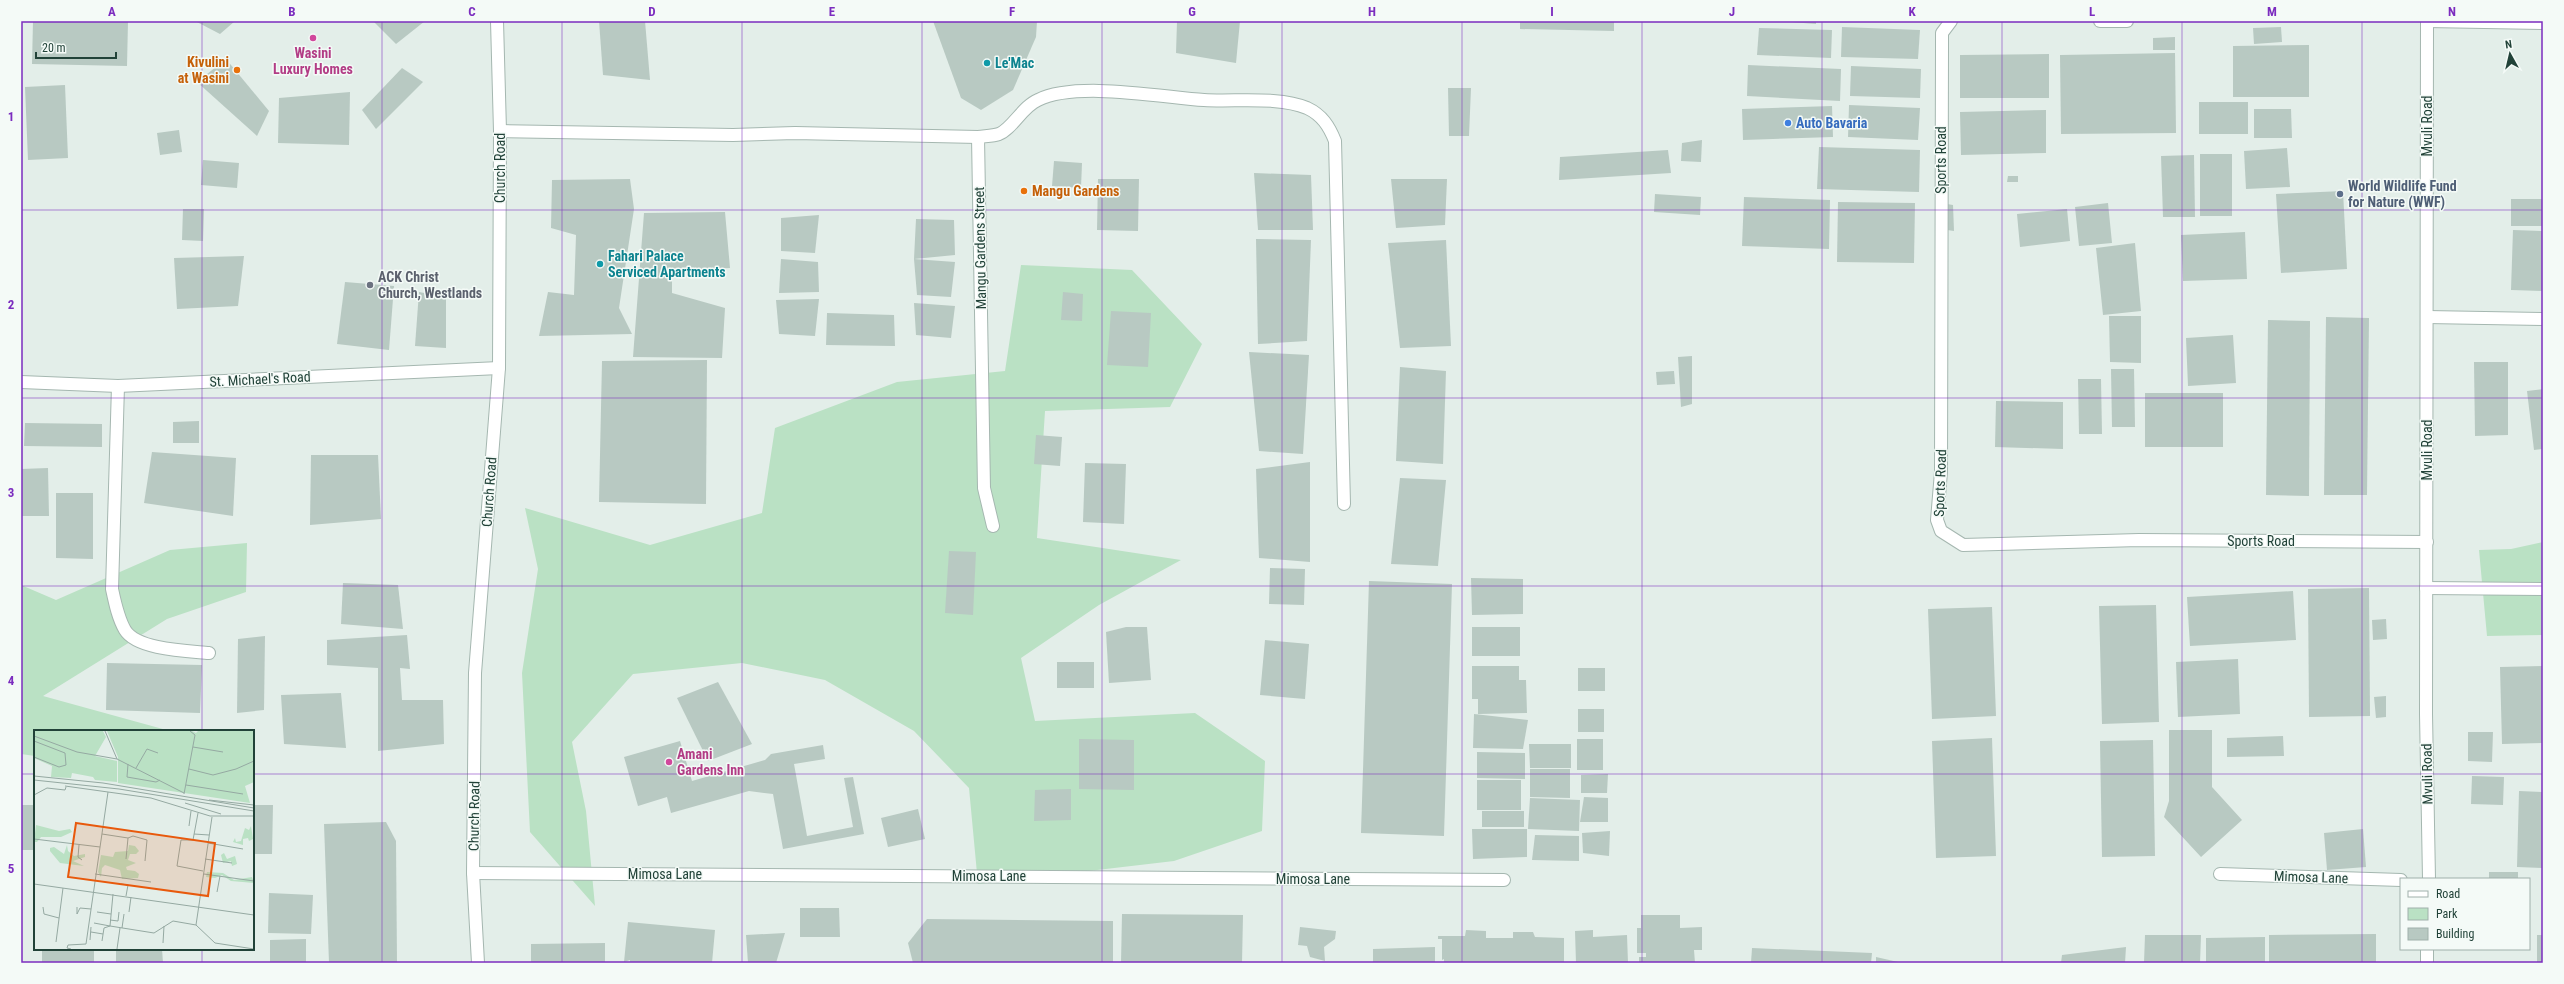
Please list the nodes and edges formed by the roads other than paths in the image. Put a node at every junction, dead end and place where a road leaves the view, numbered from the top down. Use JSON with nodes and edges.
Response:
{"nodes":[{"id":1,"x":496,"y":21,"type":"edge"},
{"id":2,"x":1951,"y":21,"type":"edge"},
{"id":3,"x":2100,"y":21,"type":"edge"},
{"id":4,"x":2127,"y":21,"type":"edge"},
{"id":5,"x":2427,"y":21,"type":"edge"},
{"id":6,"x":2543,"y":23,"type":"edge"},
{"id":7,"x":500,"y":131,"type":"junction"},
{"id":8,"x":978,"y":137,"type":"junction"},
{"id":9,"x":2427,"y":317,"type":"junction"},
{"id":10,"x":2543,"y":319,"type":"edge"},
{"id":11,"x":499,"y":368,"type":"junction"},
{"id":12,"x":21,"y":382,"type":"edge"},
{"id":13,"x":118,"y":386,"type":"junction"},
{"id":14,"x":1344,"y":504,"type":"dead end"},
{"id":15,"x":993,"y":526,"type":"dead end"},
{"id":16,"x":2427,"y":542,"type":"junction"},
{"id":17,"x":2426,"y":588,"type":"junction"},
{"id":18,"x":2543,"y":589,"type":"edge"},
{"id":19,"x":210,"y":653,"type":"dead end"},
{"id":20,"x":473,"y":873,"type":"junction"},
{"id":21,"x":2220,"y":874,"type":"dead end"},
{"id":22,"x":2429,"y":878,"type":"edge"},
{"id":23,"x":1504,"y":880,"type":"dead end"},
{"id":24,"x":2400,"y":880,"type":"edge"},
{"id":25,"x":2428,"y":950,"type":"edge"},
{"id":26,"x":478,"y":963,"type":"edge"},
{"id":27,"x":2427,"y":963,"type":"edge"}],
"edges":[{"from":1,"to":7,"type":"street","name":"Church Road"},
{"from":2,"to":16,"type":"street","name":"Sports Road"},
{"from":3,"to":4,"type":"street"},
{"from":5,"to":6,"type":"street"},
{"from":5,"to":9,"type":"street","name":"Mvuli Road"},
{"from":7,"to":8,"type":"street"},
{"from":7,"to":11,"type":"street","name":"Church Road"},
{"from":8,"to":14,"type":"street"},
{"from":8,"to":15,"type":"street","name":"Mangu Gardens Street"},
{"from":9,"to":10,"type":"street"},
{"from":9,"to":16,"type":"street","name":"Mvuli Road"},
{"from":11,"to":13,"type":"street","name":"St. Michael's Road"},
{"from":11,"to":20,"type":"street","name":"Church Road"},
{"from":12,"to":13,"type":"street","name":"St. Michael's Road"},
{"from":13,"to":19,"type":"street"},
{"from":16,"to":17,"type":"street","name":"Mvuli Road"},
{"from":17,"to":18,"type":"street"},
{"from":17,"to":22,"type":"street","name":"Mvuli Road"},
{"from":20,"to":23,"type":"street","name":"Mimosa Lane"},
{"from":20,"to":26,"type":"street","name":"Church Road"},
{"from":21,"to":24,"type":"street","name":"Mimosa Lane"},
{"from":25,"to":27,"type":"street"}]}
